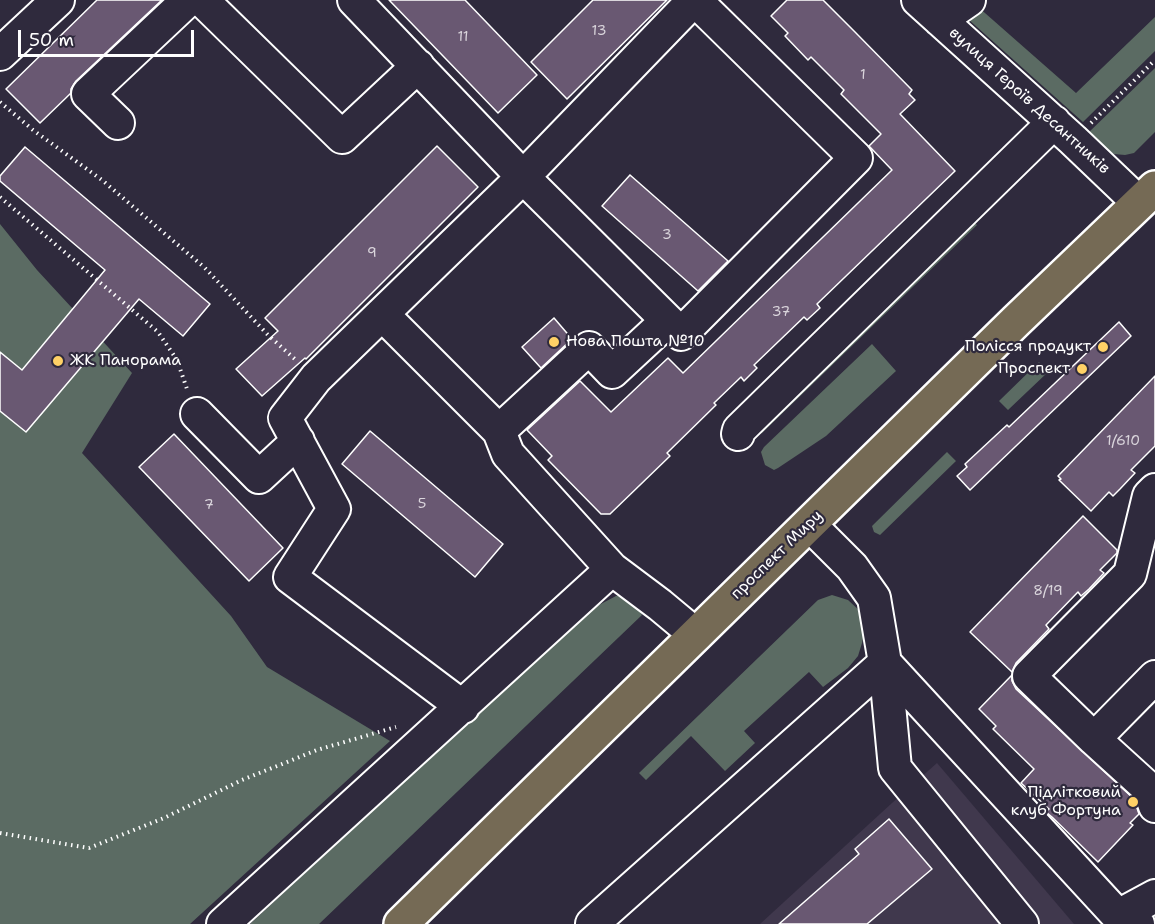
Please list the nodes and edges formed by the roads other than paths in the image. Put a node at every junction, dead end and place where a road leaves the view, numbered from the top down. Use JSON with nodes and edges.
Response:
{"nodes":[{"id":1,"x":58,"y":0,"type":"edge"},
{"id":2,"x":188,"y":0,"type":"edge"},
{"id":3,"x":202,"y":0,"type":"edge"},
{"id":4,"x":354,"y":0,"type":"edge"},
{"id":5,"x":694,"y":0,"type":"edge"},
{"id":6,"x":969,"y":0,"type":"edge"},
{"id":7,"x":929,"y":10,"type":"edge"},
{"id":8,"x":0,"y":54,"type":"edge"},
{"id":9,"x":418,"y":66,"type":"junction"},
{"id":10,"x":1054,"y":122,"type":"junction"},
{"id":11,"x":117,"y":123,"type":"dead end"},
{"id":12,"x":523,"y":177,"type":"junction"},
{"id":13,"x":1147,"y":195,"type":"edge"},
{"id":14,"x":383,"y":315,"type":"junction"},
{"id":15,"x":667,"y":321,"type":"junction"},
{"id":16,"x":197,"y":414,"type":"road end"},
{"id":17,"x":499,"y":431,"type":"junction"},
{"id":18,"x":738,"y":435,"type":"dead end"},
{"id":19,"x":298,"y":441,"type":"junction"},
{"id":20,"x":1155,"y":490,"type":"edge"},
{"id":21,"x":809,"y":524,"type":"junction"},
{"id":22,"x":624,"y":574,"type":"junction"},
{"id":23,"x":696,"y":635,"type":"junction"},
{"id":24,"x":885,"y":663,"type":"junction"},
{"id":25,"x":1155,"y":677,"type":"edge"},
{"id":26,"x":463,"y":706,"type":"junction"},
{"id":27,"x":1094,"y":739,"type":"junction"},
{"id":28,"x":1155,"y":806,"type":"edge"},
{"id":29,"x":1155,"y":896,"type":"edge"},
{"id":30,"x":1128,"y":920,"type":"edge"},
{"id":31,"x":223,"y":924,"type":"edge"},
{"id":32,"x":401,"y":924,"type":"edge"},
{"id":33,"x":592,"y":924,"type":"edge"},
{"id":34,"x":1022,"y":924,"type":"edge"}],
"edges":[{"from":1,"to":8,"type":"street"},
{"from":2,"to":11,"type":"street"},
{"from":3,"to":9,"type":"street"},
{"from":4,"to":9,"type":"street"},
{"from":5,"to":12,"type":"street"},
{"from":5,"to":15,"type":"street"},
{"from":6,"to":7,"type":"street"},
{"from":7,"to":10,"type":"street","name":"вулиця Героїв Десантників"},
{"from":9,"to":12,"type":"street"},
{"from":10,"to":13,"type":"street","name":"вулиця Героїв Десантників"},
{"from":10,"to":18,"type":"street"},
{"from":12,"to":14,"type":"street"},
{"from":12,"to":15,"type":"street"},
{"from":13,"to":21,"type":"main road","name":"проспект Миру"},
{"from":14,"to":17,"type":"street"},
{"from":14,"to":19,"type":"street"},
{"from":15,"to":17,"type":"street"},
{"from":16,"to":19,"type":"street"},
{"from":17,"to":22,"type":"street"},
{"from":19,"to":26,"type":"street"},
{"from":20,"to":27,"type":"street"},
{"from":21,"to":23,"type":"main road","name":"проспект Миру"},
{"from":21,"to":24,"type":"street"},
{"from":22,"to":23,"type":"street"},
{"from":22,"to":26,"type":"street"},
{"from":23,"to":32,"type":"main road","name":"проспект Миру"},
{"from":24,"to":30,"type":"street"},
{"from":24,"to":33,"type":"street"},
{"from":24,"to":34,"type":"street"},
{"from":25,"to":27,"type":"street"},
{"from":26,"to":31,"type":"street"},
{"from":27,"to":28,"type":"street"},
{"from":29,"to":30,"type":"street"}]}
